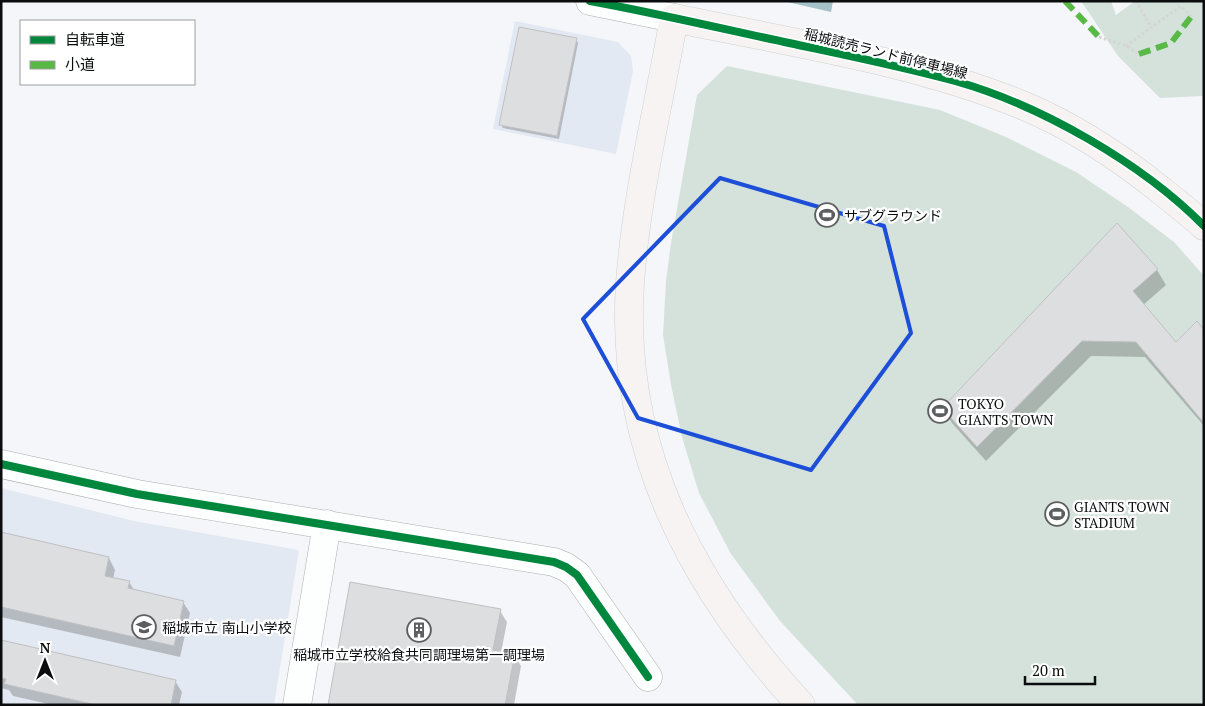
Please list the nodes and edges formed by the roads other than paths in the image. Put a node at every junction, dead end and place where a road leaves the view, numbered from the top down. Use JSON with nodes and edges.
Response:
{"nodes":[{"id":1,"x":590,"y":1,"type":"edge"},
{"id":2,"x":674,"y":18,"type":"junction"},
{"id":3,"x":1204,"y":226,"type":"edge"},
{"id":4,"x":1,"y":464,"type":"edge"},
{"id":5,"x":327,"y":524,"type":"junction"},
{"id":6,"x":648,"y":677,"type":"dead end"},
{"id":7,"x":297,"y":705,"type":"edge"},
{"id":8,"x":801,"y":705,"type":"edge"}],
"edges":[{"from":1,"to":2,"type":"street"},
{"from":2,"to":3,"type":"main road","name":"稲城読売ランド前停車場線"},
{"from":2,"to":8,"type":"main road"},
{"from":4,"to":5,"type":"street"},
{"from":5,"to":6,"type":"street"},
{"from":5,"to":7,"type":"street"}]}
